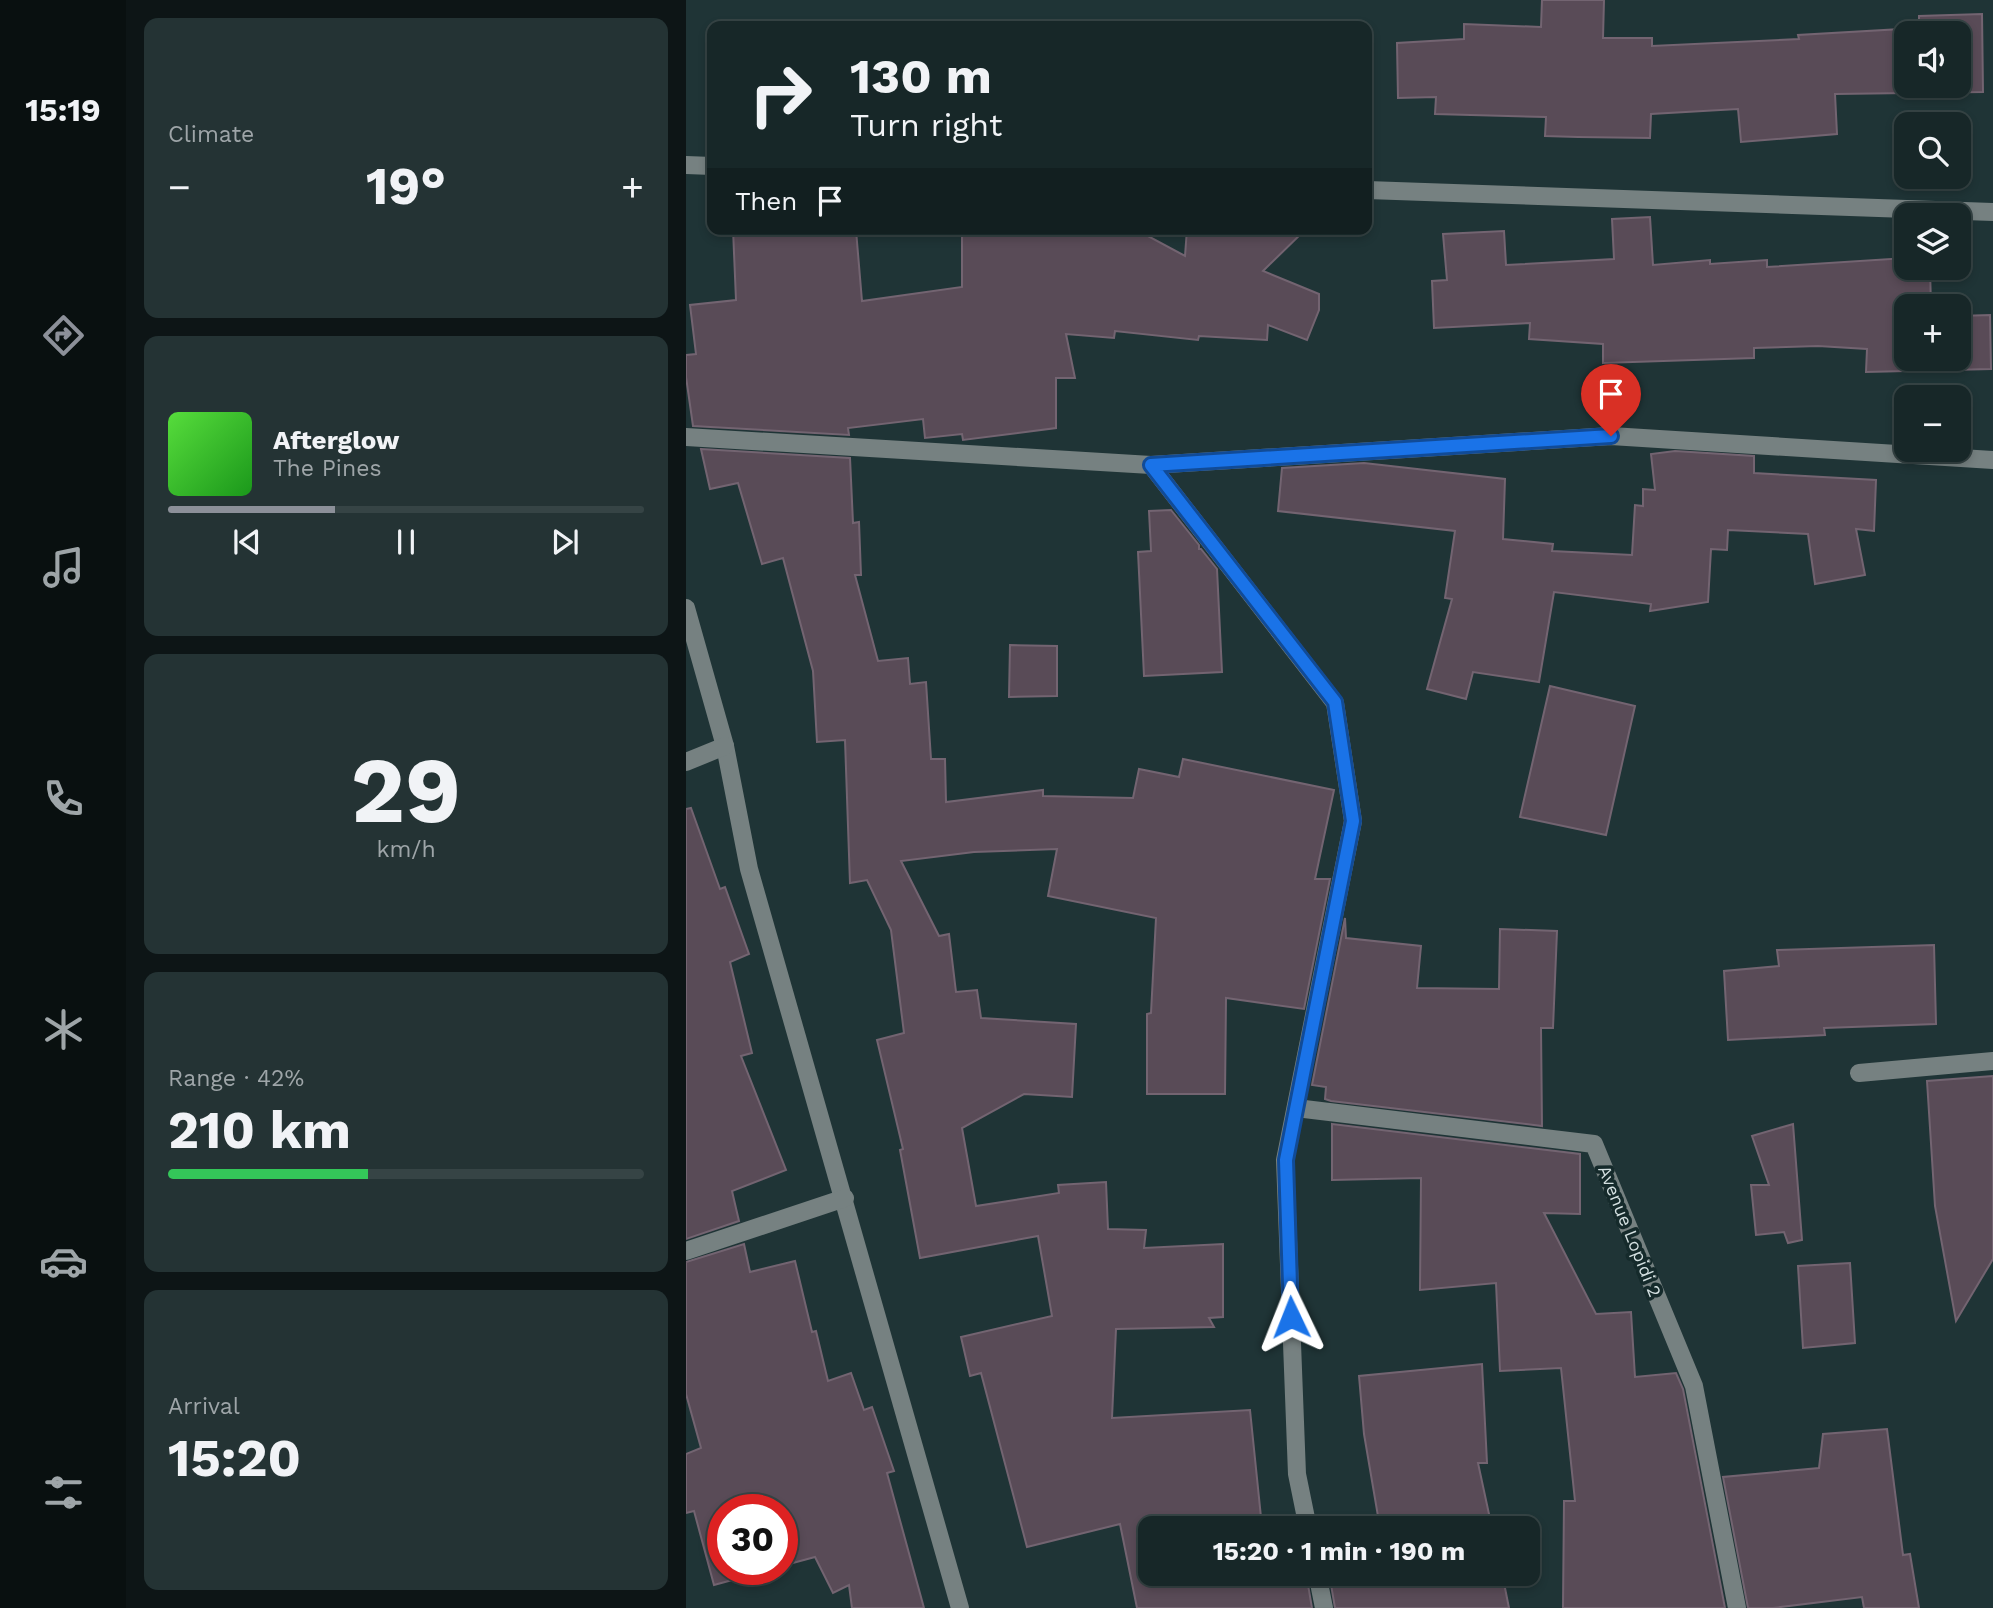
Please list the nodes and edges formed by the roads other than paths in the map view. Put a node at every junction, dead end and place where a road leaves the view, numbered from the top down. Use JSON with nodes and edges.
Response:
{"nodes":[{"id":1,"x":686,"y":165,"type":"edge"},
{"id":2,"x":707,"y":166,"type":"edge"},
{"id":3,"x":1372,"y":190,"type":"edge"},
{"id":4,"x":1993,"y":212,"type":"edge"},
{"id":5,"x":686,"y":438,"type":"edge"},
{"id":6,"x":1993,"y":460,"type":"edge"},
{"id":7,"x":1151,"y":465,"type":"junction"},
{"id":8,"x":686,"y":608,"type":"edge"},
{"id":9,"x":725,"y":746,"type":"junction"},
{"id":10,"x":686,"y":762,"type":"edge"},
{"id":11,"x":1993,"y":1061,"type":"edge"},
{"id":12,"x":1859,"y":1073,"type":"dead end"},
{"id":13,"x":1296,"y":1108,"type":"junction"},
{"id":14,"x":845,"y":1198,"type":"junction"},
{"id":15,"x":686,"y":1251,"type":"edge"},
{"id":16,"x":1306,"y":1516,"type":"edge"},
{"id":17,"x":1320,"y":1586,"type":"edge"},
{"id":18,"x":960,"y":1608,"type":"edge"},
{"id":19,"x":1324,"y":1608,"type":"edge"},
{"id":20,"x":1737,"y":1608,"type":"edge"}],
"edges":[{"from":1,"to":2,"type":"street"},
{"from":3,"to":4,"type":"street"},
{"from":5,"to":7,"type":"street"},
{"from":6,"to":7,"type":"street"},
{"from":7,"to":13,"type":"street"},
{"from":8,"to":9,"type":"street"},
{"from":9,"to":10,"type":"street"},
{"from":9,"to":14,"type":"street"},
{"from":11,"to":12,"type":"street"},
{"from":13,"to":16,"type":"street"},
{"from":13,"to":20,"type":"street","name":"Avenue Lopidi 2"},
{"from":14,"to":15,"type":"street"},
{"from":14,"to":18,"type":"street"},
{"from":17,"to":19,"type":"street"}]}
